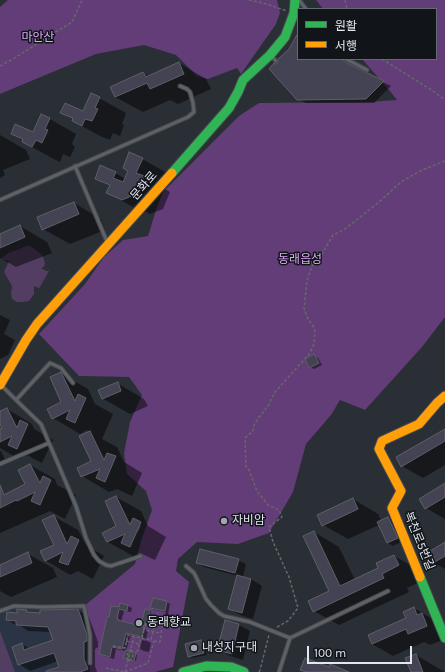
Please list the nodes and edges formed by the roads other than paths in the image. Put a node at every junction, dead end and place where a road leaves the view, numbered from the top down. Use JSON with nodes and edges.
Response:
{"nodes":[{"id":1,"x":295,"y":0,"type":"edge"},
{"id":2,"x":299,"y":0,"type":"edge"},
{"id":3,"x":305,"y":8,"type":"edge"},
{"id":4,"x":348,"y":60,"type":"edge"},
{"id":5,"x":367,"y":70,"type":"dead end"},
{"id":6,"x":180,"y":86,"type":"dead end"},
{"id":7,"x":75,"y":166,"type":"junction"},
{"id":8,"x":0,"y":200,"type":"edge"},
{"id":9,"x":108,"y":245,"type":"junction"},
{"id":10,"x":73,"y":383,"type":"dead end"},
{"id":11,"x":0,"y":384,"type":"edge"},
{"id":12,"x":445,"y":396,"type":"edge"},
{"id":13,"x":16,"y":400,"type":"junction"},
{"id":14,"x":49,"y":443,"type":"junction"},
{"id":15,"x":0,"y":464,"type":"edge"},
{"id":16,"x":141,"y":556,"type":"dead end"},
{"id":17,"x":186,"y":566,"type":"dead end"},
{"id":18,"x":388,"y":591,"type":"dead end"},
{"id":19,"x":0,"y":611,"type":"edge"},
{"id":20,"x":290,"y":638,"type":"junction"},
{"id":21,"x":445,"y":638,"type":"edge"},
{"id":22,"x":90,"y":663,"type":"dead end"},
{"id":23,"x":184,"y":672,"type":"edge"},
{"id":24,"x":244,"y":672,"type":"edge"},
{"id":25,"x":279,"y":672,"type":"edge"}],
"edges":[{"from":1,"to":9,"type":"street","name":"문화로"},
{"from":2,"to":3,"type":"lane"},
{"from":4,"to":5,"type":"lane"},
{"from":6,"to":7,"type":"lane"},
{"from":7,"to":8,"type":"lane"},
{"from":7,"to":9,"type":"lane"},
{"from":9,"to":11,"type":"street","name":"문화로"},
{"from":10,"to":13,"type":"lane"},
{"from":11,"to":13,"type":"lane"},
{"from":12,"to":21,"type":"street","name":"복천로5번길"},
{"from":13,"to":14,"type":"lane"},
{"from":14,"to":15,"type":"lane"},
{"from":14,"to":16,"type":"lane"},
{"from":17,"to":20,"type":"lane"},
{"from":18,"to":20,"type":"lane"},
{"from":19,"to":22,"type":"lane"},
{"from":20,"to":25,"type":"lane"},
{"from":23,"to":24,"type":"street"}]}
